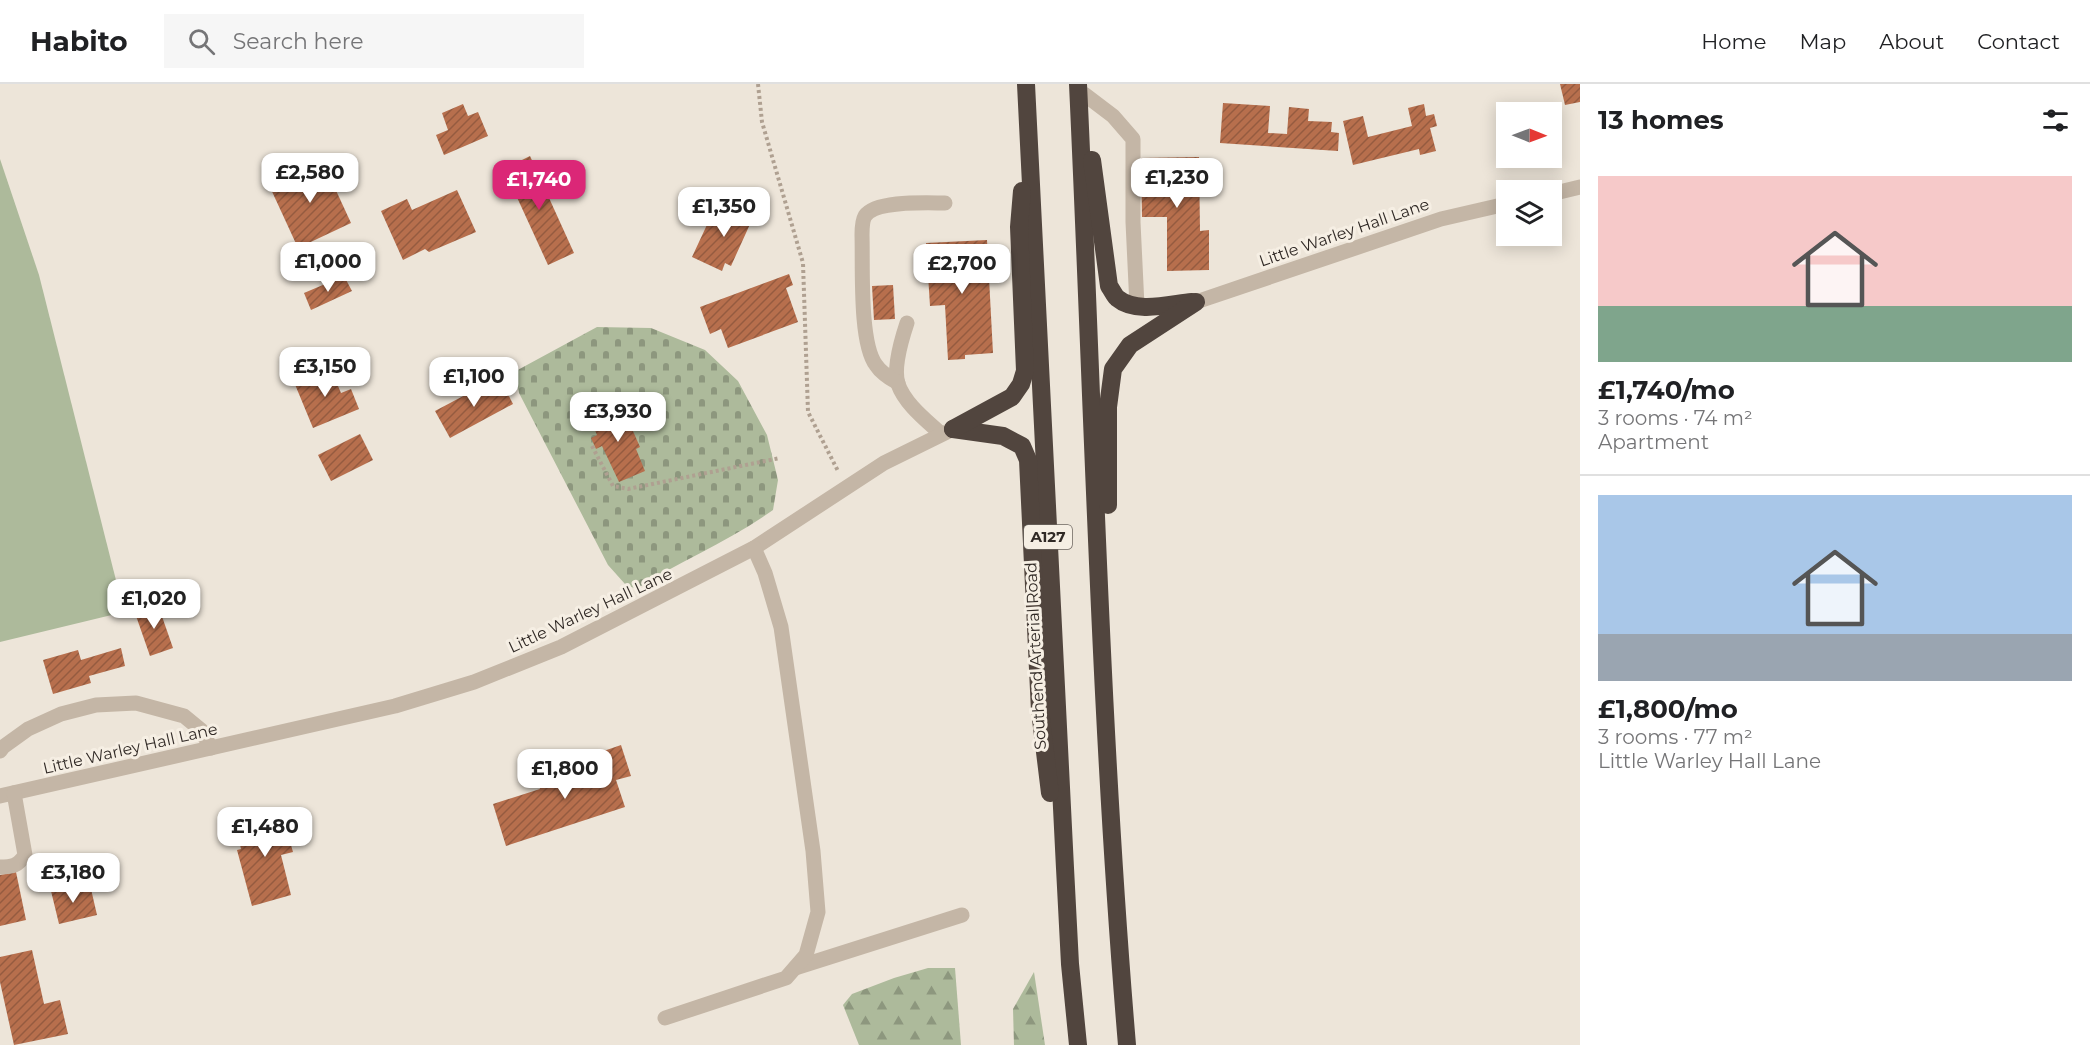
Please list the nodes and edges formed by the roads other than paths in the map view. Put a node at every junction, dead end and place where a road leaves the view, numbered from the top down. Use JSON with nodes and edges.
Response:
{"nodes":[{"id":1,"x":1026,"y":84,"type":"edge"},
{"id":2,"x":1081,"y":87,"type":"edge"},
{"id":3,"x":1027,"y":110,"type":"junction"},
{"id":4,"x":1580,"y":187,"type":"edge"},
{"id":5,"x":1562,"y":191,"type":"edge"},
{"id":6,"x":945,"y":202,"type":"dead end"},
{"id":7,"x":1496,"y":206,"type":"edge"},
{"id":8,"x":1196,"y":302,"type":"junction"},
{"id":9,"x":1137,"y":306,"type":"junction"},
{"id":10,"x":908,"y":323,"type":"dead end"},
{"id":11,"x":898,"y":383,"type":"junction"},
{"id":12,"x":947,"y":431,"type":"junction"},
{"id":13,"x":754,"y":548,"type":"junction"},
{"id":14,"x":1102,"y":672,"type":"junction"},
{"id":15,"x":211,"y":748,"type":"junction"},
{"id":16,"x":0,"y":751,"type":"edge"},
{"id":17,"x":7,"y":794,"type":"edge"},
{"id":18,"x":0,"y":867,"type":"edge"},
{"id":19,"x":962,"y":915,"type":"dead end"},
{"id":20,"x":1070,"y":964,"type":"junction"},
{"id":21,"x":795,"y":968,"type":"junction"},
{"id":22,"x":665,"y":1018,"type":"dead end"},
{"id":23,"x":1078,"y":1045,"type":"edge"},
{"id":24,"x":1127,"y":1045,"type":"edge"}],
"edges":[{"from":1,"to":3,"type":"highway","name":"Southend Arterial Road","number":"A127"},
{"from":2,"to":9,"type":"highway"},
{"from":2,"to":9,"type":"street"},
{"from":2,"to":14,"type":"highway"},
{"from":3,"to":12,"type":"highway"},
{"from":3,"to":20,"type":"highway","name":"Southend Arterial Road","number":"A127"},
{"from":4,"to":5,"type":"street"},
{"from":6,"to":11,"type":"street"},
{"from":7,"to":8,"type":"street","name":"Little Warley Hall Lane"},
{"from":8,"to":9,"type":"highway"},
{"from":8,"to":14,"type":"highway"},
{"from":10,"to":11,"type":"street"},
{"from":11,"to":12,"type":"street"},
{"from":12,"to":13,"type":"street","name":"Little Warley Hall Lane"},
{"from":12,"to":20,"type":"highway"},
{"from":13,"to":15,"type":"street","name":"Little Warley Hall Lane"},
{"from":13,"to":21,"type":"street"},
{"from":14,"to":24,"type":"highway"},
{"from":15,"to":16,"type":"street"},
{"from":15,"to":17,"type":"street","name":"Little Warley Hall Lane"},
{"from":17,"to":18,"type":"street"},
{"from":19,"to":21,"type":"street"},
{"from":20,"to":23,"type":"highway","name":"Southend Arterial Road","number":"A127"},
{"from":21,"to":22,"type":"street"}]}
